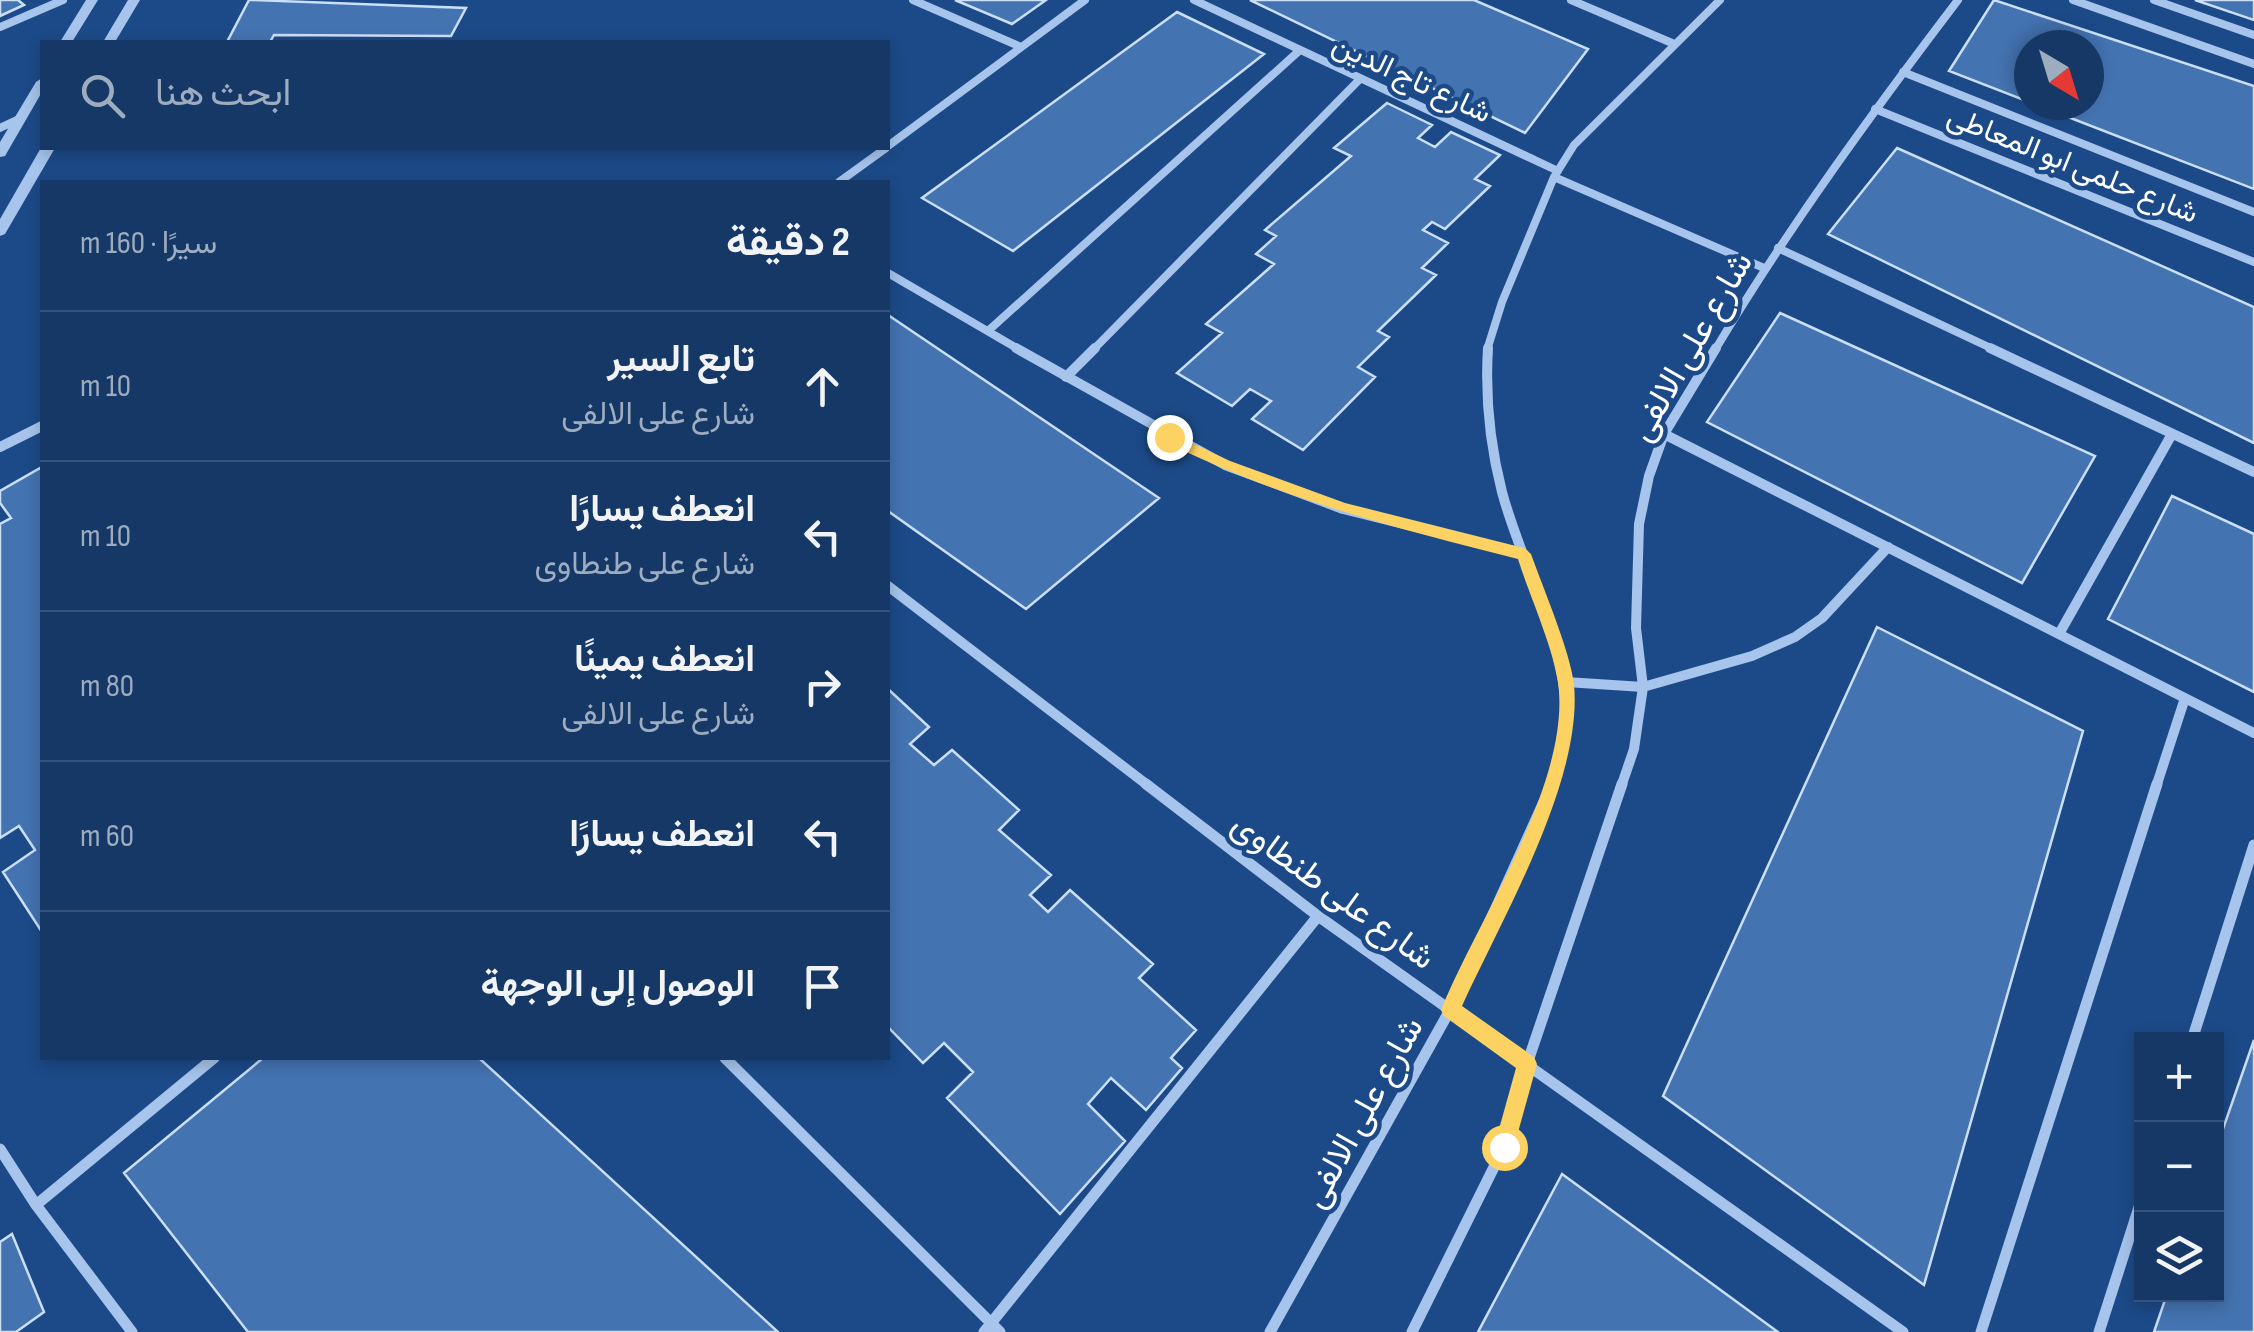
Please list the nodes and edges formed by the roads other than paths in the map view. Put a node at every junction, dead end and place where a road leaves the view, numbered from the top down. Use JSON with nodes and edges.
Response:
{"nodes":[{"id":1,"x":63,"y":0,"type":"edge"},
{"id":2,"x":92,"y":0,"type":"edge"},
{"id":3,"x":134,"y":0,"type":"edge"},
{"id":4,"x":913,"y":0,"type":"edge"},
{"id":5,"x":1085,"y":0,"type":"edge"},
{"id":6,"x":1194,"y":0,"type":"edge"},
{"id":7,"x":1570,"y":0,"type":"edge"},
{"id":8,"x":1958,"y":0,"type":"edge"},
{"id":9,"x":2073,"y":0,"type":"edge"},
{"id":10,"x":2154,"y":0,"type":"edge"},
{"id":11,"x":1716,"y":1,"type":"edge"},
{"id":12,"x":49,"y":2,"type":"edge"},
{"id":13,"x":0,"y":27,"type":"edge"},
{"id":14,"x":2254,"y":35,"type":"edge"},
{"id":15,"x":67,"y":40,"type":"edge"},
{"id":16,"x":110,"y":40,"type":"edge"},
{"id":17,"x":1672,"y":43,"type":"junction"},
{"id":18,"x":1021,"y":47,"type":"junction"},
{"id":19,"x":1300,"y":50,"type":"junction"},
{"id":20,"x":2254,"y":64,"type":"edge"},
{"id":21,"x":1903,"y":72,"type":"junction"},
{"id":22,"x":1360,"y":79,"type":"junction"},
{"id":23,"x":40,"y":85,"type":"edge"},
{"id":24,"x":1875,"y":109,"type":"junction"},
{"id":25,"x":21,"y":118,"type":"junction"},
{"id":26,"x":0,"y":128,"type":"edge"},
{"id":27,"x":890,"y":145,"type":"edge"},
{"id":28,"x":47,"y":150,"type":"edge"},
{"id":29,"x":883,"y":150,"type":"edge"},
{"id":30,"x":0,"y":152,"type":"edge"},
{"id":31,"x":1556,"y":174,"type":"junction"},
{"id":32,"x":842,"y":180,"type":"edge"},
{"id":33,"x":2254,"y":212,"type":"edge"},
{"id":34,"x":0,"y":231,"type":"edge"},
{"id":35,"x":1778,"y":248,"type":"junction"},
{"id":36,"x":2254,"y":262,"type":"edge"},
{"id":37,"x":1764,"y":268,"type":"junction"},
{"id":38,"x":890,"y":274,"type":"edge"},
{"id":39,"x":988,"y":331,"type":"junction"},
{"id":40,"x":1066,"y":377,"type":"junction"},
{"id":41,"x":40,"y":427,"type":"edge"},
{"id":42,"x":1664,"y":434,"type":"junction"},
{"id":43,"x":2172,"y":434,"type":"junction"},
{"id":44,"x":0,"y":447,"type":"edge"},
{"id":45,"x":2254,"y":472,"type":"edge"},
{"id":46,"x":1888,"y":547,"type":"junction"},
{"id":47,"x":1524,"y":554,"type":"junction"},
{"id":48,"x":890,"y":588,"type":"edge"},
{"id":49,"x":2059,"y":634,"type":"junction"},
{"id":50,"x":1566,"y":682,"type":"junction"},
{"id":51,"x":1643,"y":687,"type":"junction"},
{"id":52,"x":2185,"y":698,"type":"junction"},
{"id":53,"x":2254,"y":732,"type":"edge"},
{"id":54,"x":2254,"y":845,"type":"edge"},
{"id":55,"x":1318,"y":916,"type":"junction"},
{"id":56,"x":1450,"y":1010,"type":"junction"},
{"id":57,"x":2195,"y":1032,"type":"edge"},
{"id":58,"x":212,"y":1060,"type":"edge"},
{"id":59,"x":727,"y":1060,"type":"edge"},
{"id":60,"x":1527,"y":1064,"type":"junction"},
{"id":61,"x":0,"y":1149,"type":"edge"},
{"id":62,"x":36,"y":1205,"type":"junction"},
{"id":63,"x":2138,"y":1212,"type":"edge"},
{"id":64,"x":992,"y":1329,"type":"edge"},
{"id":65,"x":132,"y":1332,"type":"edge"},
{"id":66,"x":1270,"y":1332,"type":"edge"},
{"id":67,"x":1412,"y":1332,"type":"edge"},
{"id":68,"x":1903,"y":1332,"type":"edge"},
{"id":69,"x":1981,"y":1332,"type":"edge"},
{"id":70,"x":2099,"y":1332,"type":"edge"}],
"edges":[{"from":1,"to":12,"type":"street"},
{"from":2,"to":15,"type":"street"},
{"from":3,"to":16,"type":"street"},
{"from":4,"to":18,"type":"street"},
{"from":5,"to":18,"type":"street"},
{"from":6,"to":19,"type":"street","name":"شارع تاج الدين"},
{"from":7,"to":17,"type":"street"},
{"from":8,"to":21,"type":"street","name":"شارع على الالفى"},
{"from":9,"to":20,"type":"street"},
{"from":10,"to":14,"type":"street"},
{"from":11,"to":17,"type":"street","name":"شارع على الالفى"},
{"from":12,"to":13,"type":"street"},
{"from":17,"to":31,"type":"street","name":"شارع على الالفى"},
{"from":18,"to":27,"type":"street"},
{"from":19,"to":22,"type":"street","name":"شارع تاج الدين"},
{"from":19,"to":39,"type":"street"},
{"from":21,"to":24,"type":"street","name":"شارع على الالفى"},
{"from":21,"to":33,"type":"street","name":"شارع حلمى ابو المعاطى"},
{"from":22,"to":31,"type":"street","name":"شارع تاج الدين"},
{"from":22,"to":40,"type":"street"},
{"from":23,"to":25,"type":"street"},
{"from":24,"to":35,"type":"street","name":"شارع على الالفى"},
{"from":24,"to":36,"type":"street","name":"شارع حلمى ابو المعاطى"},
{"from":25,"to":26,"type":"street"},
{"from":25,"to":30,"type":"street"},
{"from":28,"to":34,"type":"street"},
{"from":29,"to":32,"type":"street"},
{"from":31,"to":37,"type":"street","name":"شارع تاج الدين"},
{"from":31,"to":47,"type":"street","name":"شارع على الالفى"},
{"from":35,"to":37,"type":"street","name":"شارع على الالفى"},
{"from":35,"to":43,"type":"street"},
{"from":37,"to":42,"type":"street","name":"شارع على الالفى"},
{"from":38,"to":39,"type":"street"},
{"from":39,"to":40,"type":"street"},
{"from":40,"to":47,"type":"street"},
{"from":41,"to":44,"type":"street"},
{"from":42,"to":46,"type":"street"},
{"from":42,"to":51,"type":"street","name":"شارع على الالفى"},
{"from":43,"to":45,"type":"street"},
{"from":43,"to":49,"type":"street"},
{"from":46,"to":49,"type":"street"},
{"from":46,"to":51,"type":"street"},
{"from":47,"to":50,"type":"street","name":"شارع على الالفى"},
{"from":48,"to":55,"type":"street","name":"شارع على طنطاوى"},
{"from":49,"to":52,"type":"street"},
{"from":50,"to":51,"type":"street"},
{"from":50,"to":56,"type":"street","name":"شارع على الالفى"},
{"from":51,"to":60,"type":"street","name":"شارع على الالفى"},
{"from":52,"to":53,"type":"street"},
{"from":52,"to":69,"type":"street"},
{"from":54,"to":57,"type":"street"},
{"from":55,"to":56,"type":"street","name":"شارع على طنطاوى"},
{"from":55,"to":64,"type":"street"},
{"from":56,"to":60,"type":"street","name":"شارع على طنطاوى"},
{"from":56,"to":66,"type":"street","name":"شارع على الالفى"},
{"from":58,"to":62,"type":"street"},
{"from":59,"to":64,"type":"street"},
{"from":60,"to":67,"type":"street","name":"شارع على الالفى"},
{"from":60,"to":68,"type":"street","name":"شارع على طنطاوى"},
{"from":61,"to":62,"type":"street"},
{"from":62,"to":65,"type":"street"},
{"from":63,"to":70,"type":"street"}]}
